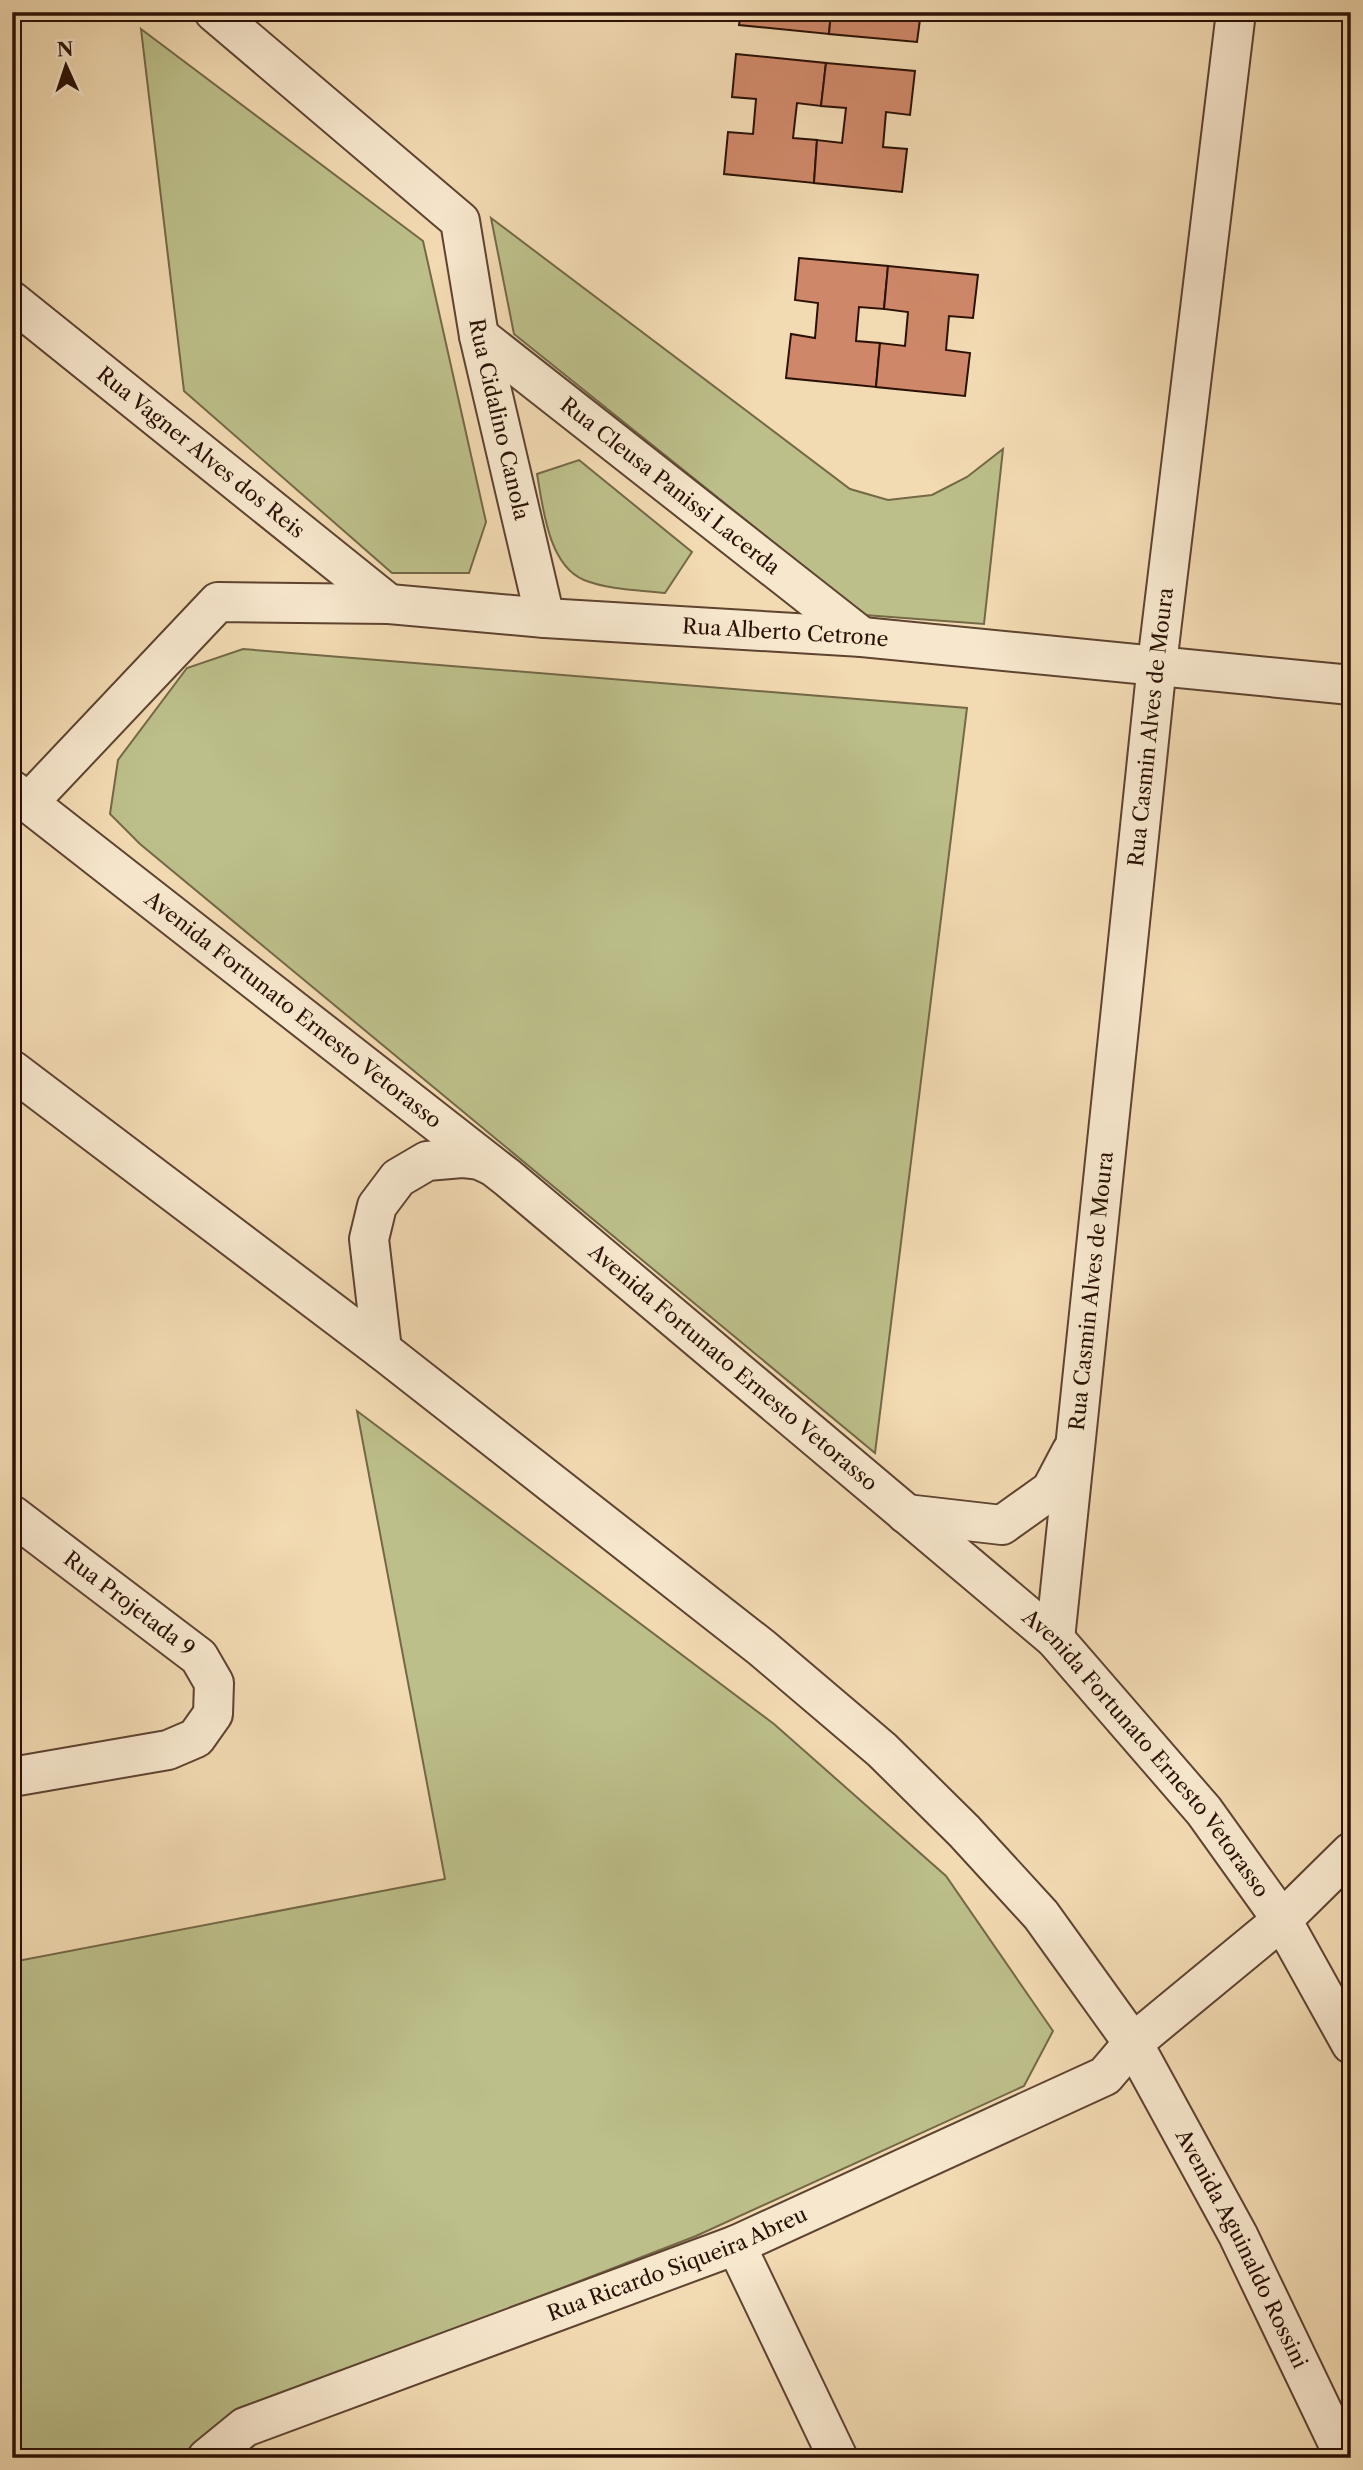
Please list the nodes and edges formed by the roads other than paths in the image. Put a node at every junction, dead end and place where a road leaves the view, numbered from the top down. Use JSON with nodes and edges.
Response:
{"nodes":[{"id":1,"x":214,"y":12,"type":"edge"},
{"id":2,"x":1236,"y":12,"type":"edge"},
{"id":3,"x":12,"y":301,"type":"edge"},
{"id":4,"x":479,"y":336,"type":"junction"},
{"id":5,"x":389,"y":604,"type":"junction"},
{"id":6,"x":545,"y":618,"type":"junction"},
{"id":7,"x":862,"y":637,"type":"junction"},
{"id":8,"x":1157,"y":664,"type":"junction"},
{"id":9,"x":1351,"y":685,"type":"edge"},
{"id":10,"x":20,"y":796,"type":"edge"},
{"id":11,"x":12,"y":1070,"type":"edge"},
{"id":12,"x":495,"y":1168,"type":"junction"},
{"id":13,"x":382,"y":1350,"type":"junction"},
{"id":14,"x":1076,"y":1444,"type":"junction"},
{"id":15,"x":906,"y":1514,"type":"junction"},
{"id":16,"x":12,"y":1515,"type":"edge"},
{"id":17,"x":1055,"y":1639,"type":"junction"},
{"id":18,"x":12,"y":1777,"type":"edge"},
{"id":19,"x":1351,"y":1852,"type":"edge"},
{"id":20,"x":1282,"y":1920,"type":"junction"},
{"id":21,"x":1133,"y":2043,"type":"junction"},
{"id":22,"x":1351,"y":2044,"type":"edge"},
{"id":23,"x":736,"y":2245,"type":"junction"},
{"id":24,"x":206,"y":2458,"type":"edge"},
{"id":25,"x":838,"y":2458,"type":"edge"},
{"id":26,"x":1345,"y":2458,"type":"edge"}],
"edges":[{"from":1,"to":4,"type":"street","name":"Rua Cidalino Canola"},
{"from":2,"to":8,"type":"street","name":"Rua Casmin Alves de Moura"},
{"from":3,"to":5,"type":"street","name":"Rua Vagner Alves dos Reis"},
{"from":4,"to":6,"type":"street","name":"Rua Cidalino Canola"},
{"from":4,"to":7,"type":"street","name":"Rua Cleusa Panissi Lacerda"},
{"from":5,"to":6,"type":"street","name":"Rua Alberto Cetrone"},
{"from":5,"to":10,"type":"street","name":"Rua Alberto Cetrone"},
{"from":6,"to":7,"type":"street","name":"Rua Alberto Cetrone"},
{"from":7,"to":8,"type":"street","name":"Rua Alberto Cetrone"},
{"from":8,"to":9,"type":"street","name":"Rua Alberto Cetrone"},
{"from":8,"to":14,"type":"street","name":"Rua Casmin Alves de Moura"},
{"from":10,"to":12,"type":"street","name":"Avenida Fortunato Ernesto Vetorasso"},
{"from":11,"to":13,"type":"street"},
{"from":12,"to":13,"type":"street"},
{"from":12,"to":15,"type":"street","name":"Avenida Fortunato Ernesto Vetorasso"},
{"from":13,"to":21,"type":"street"},
{"from":14,"to":15,"type":"street","name":"Rua Casmin Alves de Moura"},
{"from":14,"to":17,"type":"street","name":"Rua Casmin Alves de Moura"},
{"from":15,"to":17,"type":"street","name":"Avenida Fortunato Ernesto Vetorasso"},
{"from":16,"to":18,"type":"street","name":"Rua Projetada 9"},
{"from":17,"to":20,"type":"street","name":"Avenida Fortunato Ernesto Vetorasso"},
{"from":19,"to":20,"type":"street","name":"Rua Ricardo Siqueira Abreu"},
{"from":20,"to":21,"type":"street","name":"Rua Ricardo Siqueira Abreu"},
{"from":20,"to":22,"type":"street","name":"Avenida Fortunato Ernesto Vetorasso"},
{"from":21,"to":23,"type":"street","name":"Rua Ricardo Siqueira Abreu"},
{"from":21,"to":26,"type":"street","name":"Avenida Aguinaldo Rossini"},
{"from":23,"to":24,"type":"street","name":"Rua Ricardo Siqueira Abreu"},
{"from":23,"to":25,"type":"street"}]}
